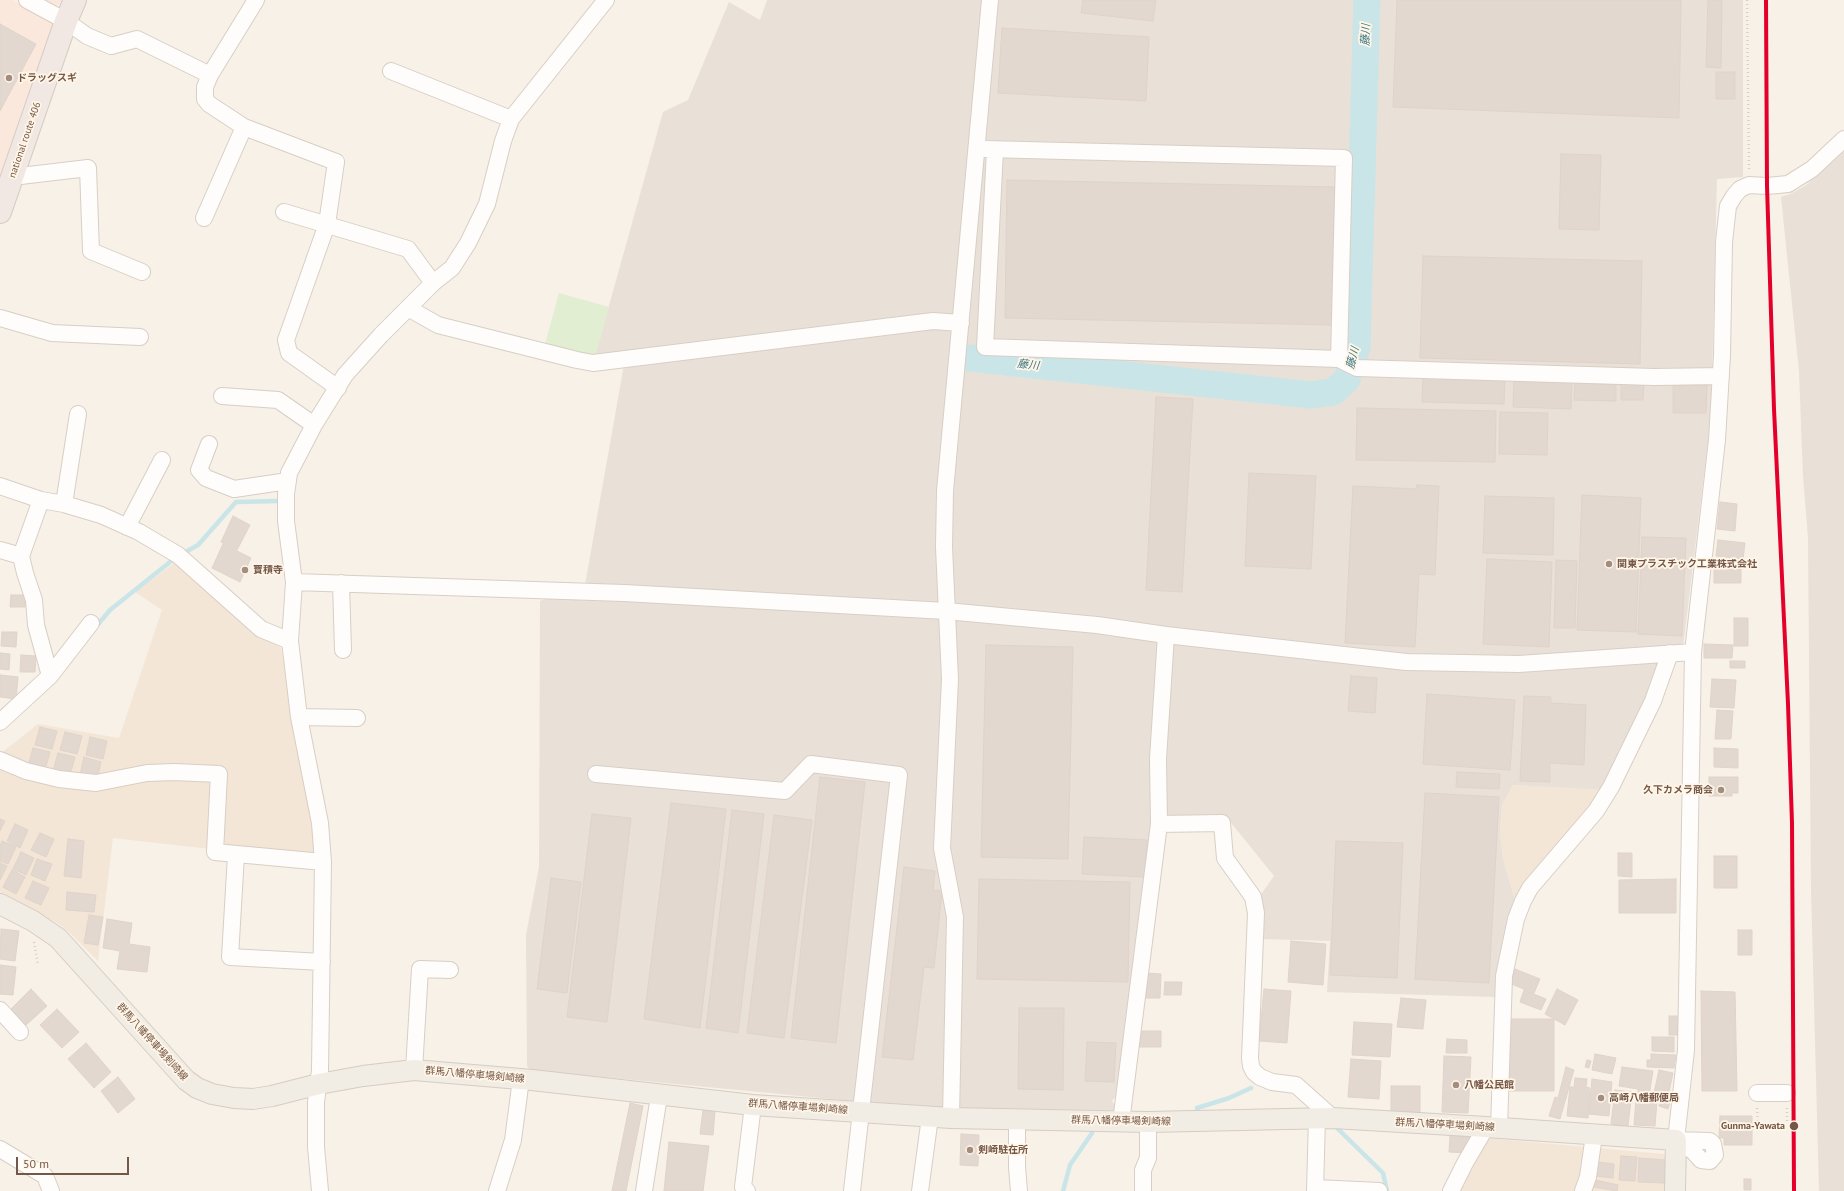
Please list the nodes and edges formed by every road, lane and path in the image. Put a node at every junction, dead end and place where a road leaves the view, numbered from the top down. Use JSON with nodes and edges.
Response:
{"nodes":[{"id":1,"x":27,"y":0,"type":"edge"},
{"id":2,"x":75,"y":0,"type":"edge"},
{"id":3,"x":256,"y":0,"type":"edge"},
{"id":4,"x":606,"y":0,"type":"edge"},
{"id":5,"x":990,"y":0,"type":"edge"},
{"id":6,"x":1747,"y":0,"type":"edge"},
{"id":7,"x":66,"y":21,"type":"junction"},
{"id":8,"x":391,"y":71,"type":"dead end"},
{"id":9,"x":210,"y":75,"type":"junction"},
{"id":10,"x":511,"y":119,"type":"junction"},
{"id":11,"x":244,"y":127,"type":"junction"},
{"id":12,"x":1844,"y":139,"type":"edge"},
{"id":13,"x":977,"y":149,"type":"junction"},
{"id":14,"x":995,"y":150,"type":"junction"},
{"id":15,"x":1749,"y":185,"type":"junction"},
{"id":16,"x":7,"y":186,"type":"edge"},
{"id":17,"x":0,"y":212,"type":"edge"},
{"id":18,"x":284,"y":212,"type":"dead end"},
{"id":19,"x":204,"y":218,"type":"dead end"},
{"id":20,"x":327,"y":224,"type":"junction"},
{"id":21,"x":142,"y":272,"type":"dead end"},
{"id":22,"x":433,"y":283,"type":"junction"},
{"id":23,"x":408,"y":308,"type":"junction"},
{"id":24,"x":0,"y":318,"type":"edge"},
{"id":25,"x":961,"y":323,"type":"junction"},
{"id":26,"x":140,"y":337,"type":"dead end"},
{"id":27,"x":1339,"y":359,"type":"junction"},
{"id":28,"x":1721,"y":376,"type":"junction"},
{"id":29,"x":338,"y":388,"type":"junction"},
{"id":30,"x":222,"y":396,"type":"dead end"},
{"id":31,"x":78,"y":414,"type":"dead end"},
{"id":32,"x":314,"y":425,"type":"junction"},
{"id":33,"x":209,"y":444,"type":"dead end"},
{"id":34,"x":162,"y":460,"type":"dead end"},
{"id":35,"x":288,"y":481,"type":"junction"},
{"id":36,"x":0,"y":486,"type":"edge"},
{"id":37,"x":41,"y":500,"type":"junction"},
{"id":38,"x":64,"y":504,"type":"junction"},
{"id":39,"x":127,"y":527,"type":"junction"},
{"id":40,"x":0,"y":550,"type":"edge"},
{"id":41,"x":21,"y":556,"type":"junction"},
{"id":42,"x":294,"y":582,"type":"junction"},
{"id":43,"x":341,"y":583,"type":"junction"},
{"id":44,"x":946,"y":611,"type":"junction"},
{"id":45,"x":91,"y":623,"type":"dead end"},
{"id":46,"x":1166,"y":635,"type":"junction"},
{"id":47,"x":290,"y":641,"type":"junction"},
{"id":48,"x":343,"y":650,"type":"dead end"},
{"id":49,"x":1693,"y":652,"type":"junction"},
{"id":50,"x":1670,"y":653,"type":"junction"},
{"id":51,"x":50,"y":676,"type":"junction"},
{"id":52,"x":299,"y":717,"type":"junction"},
{"id":53,"x":357,"y":718,"type":"dead end"},
{"id":54,"x":0,"y":722,"type":"edge"},
{"id":55,"x":0,"y":760,"type":"edge"},
{"id":56,"x":596,"y":774,"type":"dead end"},
{"id":57,"x":1159,"y":824,"type":"junction"},
{"id":58,"x":236,"y":855,"type":"junction"},
{"id":59,"x":323,"y":862,"type":"junction"},
{"id":60,"x":0,"y":904,"type":"edge"},
{"id":61,"x":34,"y":945,"type":"dead end"},
{"id":62,"x":322,"y":962,"type":"junction"},
{"id":63,"x":38,"y":965,"type":"dead end"},
{"id":64,"x":450,"y":970,"type":"dead end"},
{"id":65,"x":0,"y":1010,"type":"edge"},
{"id":66,"x":20,"y":1032,"type":"dead end"},
{"id":67,"x":414,"y":1070,"type":"junction"},
{"id":68,"x":521,"y":1079,"type":"junction"},
{"id":69,"x":319,"y":1084,"type":"junction"},
{"id":70,"x":1757,"y":1093,"type":"dead end"},
{"id":71,"x":1787,"y":1093,"type":"dead end"},
{"id":72,"x":659,"y":1096,"type":"junction"},
{"id":73,"x":753,"y":1105,"type":"junction"},
{"id":74,"x":861,"y":1111,"type":"junction"},
{"id":75,"x":930,"y":1117,"type":"junction"},
{"id":76,"x":951,"y":1118,"type":"junction"},
{"id":77,"x":1325,"y":1118,"type":"junction"},
{"id":78,"x":1017,"y":1120,"type":"junction"},
{"id":79,"x":1121,"y":1122,"type":"junction"},
{"id":80,"x":1148,"y":1122,"type":"junction"},
{"id":81,"x":1493,"y":1127,"type":"junction"},
{"id":82,"x":1594,"y":1135,"type":"junction"},
{"id":83,"x":1676,"y":1140,"type":"junction"},
{"id":84,"x":0,"y":1149,"type":"edge"},
{"id":85,"x":1315,"y":1189,"type":"edge"},
{"id":86,"x":51,"y":1191,"type":"edge"},
{"id":87,"x":320,"y":1191,"type":"edge"},
{"id":88,"x":497,"y":1191,"type":"edge"},
{"id":89,"x":644,"y":1191,"type":"edge"},
{"id":90,"x":747,"y":1191,"type":"edge"},
{"id":91,"x":852,"y":1191,"type":"edge"},
{"id":92,"x":920,"y":1191,"type":"edge"},
{"id":93,"x":1019,"y":1191,"type":"edge"},
{"id":94,"x":1143,"y":1191,"type":"edge"},
{"id":95,"x":1379,"y":1191,"type":"edge"},
{"id":96,"x":1451,"y":1191,"type":"edge"},
{"id":97,"x":1583,"y":1191,"type":"edge"},
{"id":98,"x":1675,"y":1191,"type":"edge"}],
"edges":[{"from":1,"to":7,"type":"street"},
{"from":2,"to":7,"type":"highway","name":"national route 406"},
{"from":3,"to":9,"type":"street"},
{"from":4,"to":10,"type":"street"},
{"from":5,"to":13,"type":"street"},
{"from":6,"to":15,"type":"path"},
{"from":7,"to":9,"type":"street"},
{"from":7,"to":16,"type":"highway","name":"national route 406"},
{"from":8,"to":10,"type":"street"},
{"from":9,"to":11,"type":"street"},
{"from":10,"to":22,"type":"street"},
{"from":11,"to":19,"type":"street"},
{"from":11,"to":20,"type":"street"},
{"from":12,"to":15,"type":"street"},
{"from":13,"to":14,"type":"street"},
{"from":13,"to":25,"type":"street"},
{"from":14,"to":27,"type":"street"},
{"from":14,"to":27,"type":"street"},
{"from":15,"to":28,"type":"street"},
{"from":16,"to":17,"type":"highway","name":"national route 406"},
{"from":16,"to":21,"type":"street"},
{"from":18,"to":20,"type":"street"},
{"from":20,"to":22,"type":"street"},
{"from":20,"to":29,"type":"street"},
{"from":22,"to":23,"type":"street"},
{"from":23,"to":25,"type":"street"},
{"from":23,"to":29,"type":"street"},
{"from":24,"to":26,"type":"street"},
{"from":25,"to":44,"type":"street"},
{"from":27,"to":28,"type":"street"},
{"from":28,"to":49,"type":"street"},
{"from":29,"to":32,"type":"street"},
{"from":30,"to":32,"type":"street"},
{"from":31,"to":38,"type":"street"},
{"from":32,"to":35,"type":"street"},
{"from":33,"to":35,"type":"street"},
{"from":34,"to":39,"type":"street"},
{"from":35,"to":42,"type":"street"},
{"from":36,"to":37,"type":"street"},
{"from":37,"to":38,"type":"street"},
{"from":37,"to":41,"type":"street"},
{"from":38,"to":39,"type":"street"},
{"from":39,"to":47,"type":"street"},
{"from":40,"to":41,"type":"street"},
{"from":41,"to":51,"type":"street"},
{"from":42,"to":43,"type":"street"},
{"from":42,"to":47,"type":"street"},
{"from":43,"to":44,"type":"street"},
{"from":43,"to":48,"type":"street"},
{"from":44,"to":46,"type":"street"},
{"from":44,"to":76,"type":"street"},
{"from":45,"to":51,"type":"street"},
{"from":46,"to":50,"type":"street"},
{"from":46,"to":57,"type":"street"},
{"from":47,"to":52,"type":"street"},
{"from":49,"to":50,"type":"street"},
{"from":49,"to":83,"type":"street"},
{"from":50,"to":81,"type":"street"},
{"from":51,"to":54,"type":"street"},
{"from":52,"to":53,"type":"street"},
{"from":52,"to":59,"type":"street"},
{"from":55,"to":58,"type":"street"},
{"from":56,"to":74,"type":"street"},
{"from":57,"to":77,"type":"street"},
{"from":57,"to":79,"type":"street"},
{"from":58,"to":59,"type":"street"},
{"from":58,"to":62,"type":"street"},
{"from":59,"to":62,"type":"street"},
{"from":60,"to":69,"type":"main road","name":"群馬八幡停車場剣崎線"},
{"from":61,"to":63,"type":"path"},
{"from":62,"to":69,"type":"street"},
{"from":64,"to":67,"type":"street"},
{"from":65,"to":66,"type":"street"},
{"from":67,"to":68,"type":"main road","name":"群馬八幡停車場剣崎線"},
{"from":67,"to":69,"type":"main road","name":"群馬八幡停車場剣崎線"},
{"from":68,"to":72,"type":"main road","name":"群馬八幡停車場剣崎線"},
{"from":68,"to":88,"type":"street"},
{"from":69,"to":87,"type":"street"},
{"from":70,"to":71,"type":"street"},
{"from":72,"to":73,"type":"main road","name":"群馬八幡停車場剣崎線"},
{"from":72,"to":89,"type":"street"},
{"from":73,"to":74,"type":"main road","name":"群馬八幡停車場剣崎線"},
{"from":73,"to":90,"type":"street"},
{"from":74,"to":75,"type":"main road","name":"群馬八幡停車場剣崎線"},
{"from":74,"to":91,"type":"street"},
{"from":75,"to":76,"type":"main road","name":"群馬八幡停車場剣崎線"},
{"from":75,"to":92,"type":"street"},
{"from":76,"to":78,"type":"main road","name":"群馬八幡停車場剣崎線"},
{"from":77,"to":80,"type":"main road","name":"群馬八幡停車場剣崎線"},
{"from":77,"to":81,"type":"main road","name":"群馬八幡停車場剣崎線"},
{"from":77,"to":85,"type":"street"},
{"from":78,"to":79,"type":"main road","name":"群馬八幡停車場剣崎線"},
{"from":78,"to":93,"type":"street"},
{"from":79,"to":80,"type":"main road","name":"群馬八幡停車場剣崎線"},
{"from":80,"to":94,"type":"street"},
{"from":81,"to":82,"type":"main road","name":"群馬八幡停車場剣崎線"},
{"from":81,"to":96,"type":"street"},
{"from":82,"to":83,"type":"main road","name":"群馬八幡停車場剣崎線"},
{"from":82,"to":97,"type":"street"},
{"from":83,"to":98,"type":"main road"},
{"from":84,"to":86,"type":"street"},
{"from":85,"to":95,"type":"street"}]}
